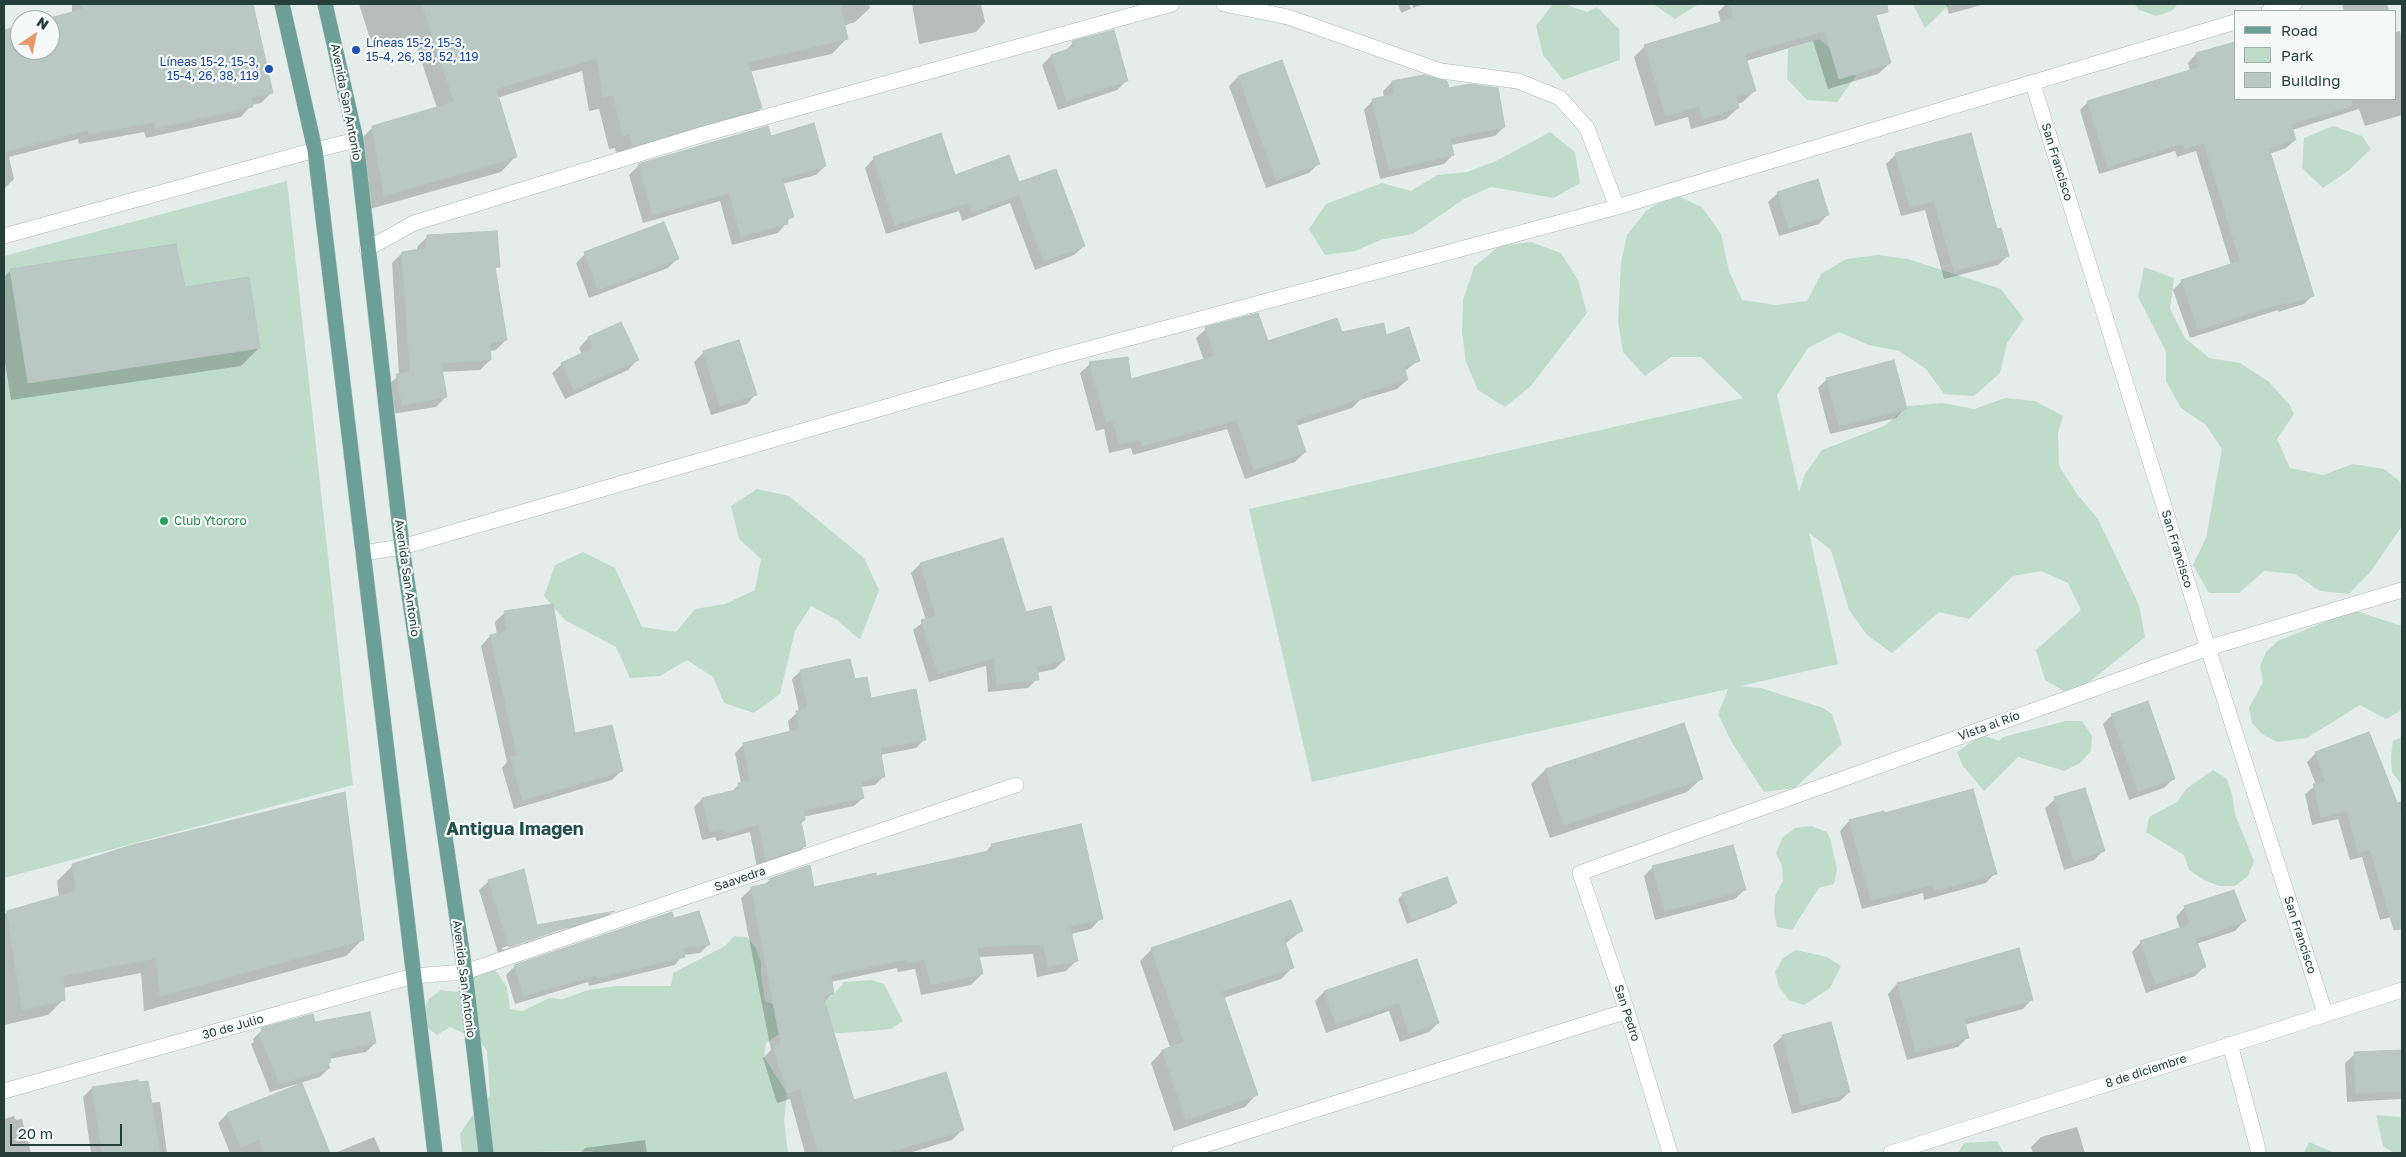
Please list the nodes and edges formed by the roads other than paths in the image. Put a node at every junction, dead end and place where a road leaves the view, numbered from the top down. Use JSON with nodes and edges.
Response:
{"nodes":[{"id":1,"x":282,"y":4,"type":"edge"},
{"id":2,"x":325,"y":4,"type":"edge"},
{"id":3,"x":1172,"y":4,"type":"edge"},
{"id":4,"x":1224,"y":4,"type":"edge"},
{"id":5,"x":2294,"y":4,"type":"edge"},
{"id":6,"x":2273,"y":10,"type":"edge"},
{"id":7,"x":2234,"y":22,"type":"edge"},
{"id":8,"x":2033,"y":84,"type":"junction"},
{"id":9,"x":356,"y":140,"type":"junction"},
{"id":10,"x":315,"y":150,"type":"junction"},
{"id":11,"x":1616,"y":207,"type":"junction"},
{"id":12,"x":4,"y":236,"type":"edge"},
{"id":13,"x":366,"y":249,"type":"junction"},
{"id":14,"x":402,"y":547,"type":"junction"},
{"id":15,"x":363,"y":553,"type":"junction"},
{"id":16,"x":2402,"y":590,"type":"edge"},
{"id":17,"x":2208,"y":648,"type":"junction"},
{"id":18,"x":1016,"y":785,"type":"dead end"},
{"id":19,"x":1580,"y":873,"type":"joint"},
{"id":20,"x":464,"y":972,"type":"junction"},
{"id":21,"x":413,"y":976,"type":"junction"},
{"id":22,"x":2402,"y":990,"type":"edge"},
{"id":23,"x":1627,"y":1010,"type":"junction"},
{"id":24,"x":2325,"y":1013,"type":"junction"},
{"id":25,"x":2230,"y":1044,"type":"junction"},
{"id":26,"x":4,"y":1091,"type":"edge"},
{"id":27,"x":435,"y":1153,"type":"edge"},
{"id":28,"x":486,"y":1153,"type":"edge"},
{"id":29,"x":1178,"y":1153,"type":"edge"},
{"id":30,"x":1670,"y":1153,"type":"edge"},
{"id":31,"x":1891,"y":1153,"type":"edge"},
{"id":32,"x":2259,"y":1153,"type":"edge"}],
"edges":[{"from":1,"to":10,"type":"main road"},
{"from":2,"to":9,"type":"main road","name":"Avenida San Antonio"},
{"from":3,"to":13,"type":"street"},
{"from":4,"to":11,"type":"street"},
{"from":5,"to":6,"type":"street"},
{"from":7,"to":8,"type":"street"},
{"from":8,"to":11,"type":"street"},
{"from":8,"to":17,"type":"street","name":"San Francisco"},
{"from":9,"to":10,"type":"street"},
{"from":9,"to":13,"type":"main road","name":"Avenida San Antonio"},
{"from":10,"to":12,"type":"street"},
{"from":10,"to":15,"type":"main road"},
{"from":11,"to":14,"type":"street"},
{"from":13,"to":14,"type":"main road","name":"Avenida San Antonio"},
{"from":14,"to":15,"type":"street"},
{"from":14,"to":20,"type":"main road","name":"Avenida San Antonio"},
{"from":15,"to":21,"type":"main road"},
{"from":16,"to":17,"type":"street","name":"Vista al Río"},
{"from":17,"to":19,"type":"street","name":"Vista al Río"},
{"from":17,"to":24,"type":"street","name":"San Francisco"},
{"from":18,"to":20,"type":"street","name":"Saavedra"},
{"from":19,"to":23,"type":"street","name":"San Pedro"},
{"from":20,"to":21,"type":"street","name":"30 de Julio"},
{"from":20,"to":28,"type":"main road","name":"Avenida San Antonio"},
{"from":21,"to":26,"type":"street","name":"30 de Julio"},
{"from":21,"to":27,"type":"main road"},
{"from":22,"to":24,"type":"street","name":"8 de diciembre"},
{"from":23,"to":29,"type":"street"},
{"from":23,"to":30,"type":"street","name":"San Pedro"},
{"from":24,"to":25,"type":"street","name":"8 de diciembre"},
{"from":25,"to":31,"type":"street","name":"8 de diciembre"},
{"from":25,"to":32,"type":"street"}]}
